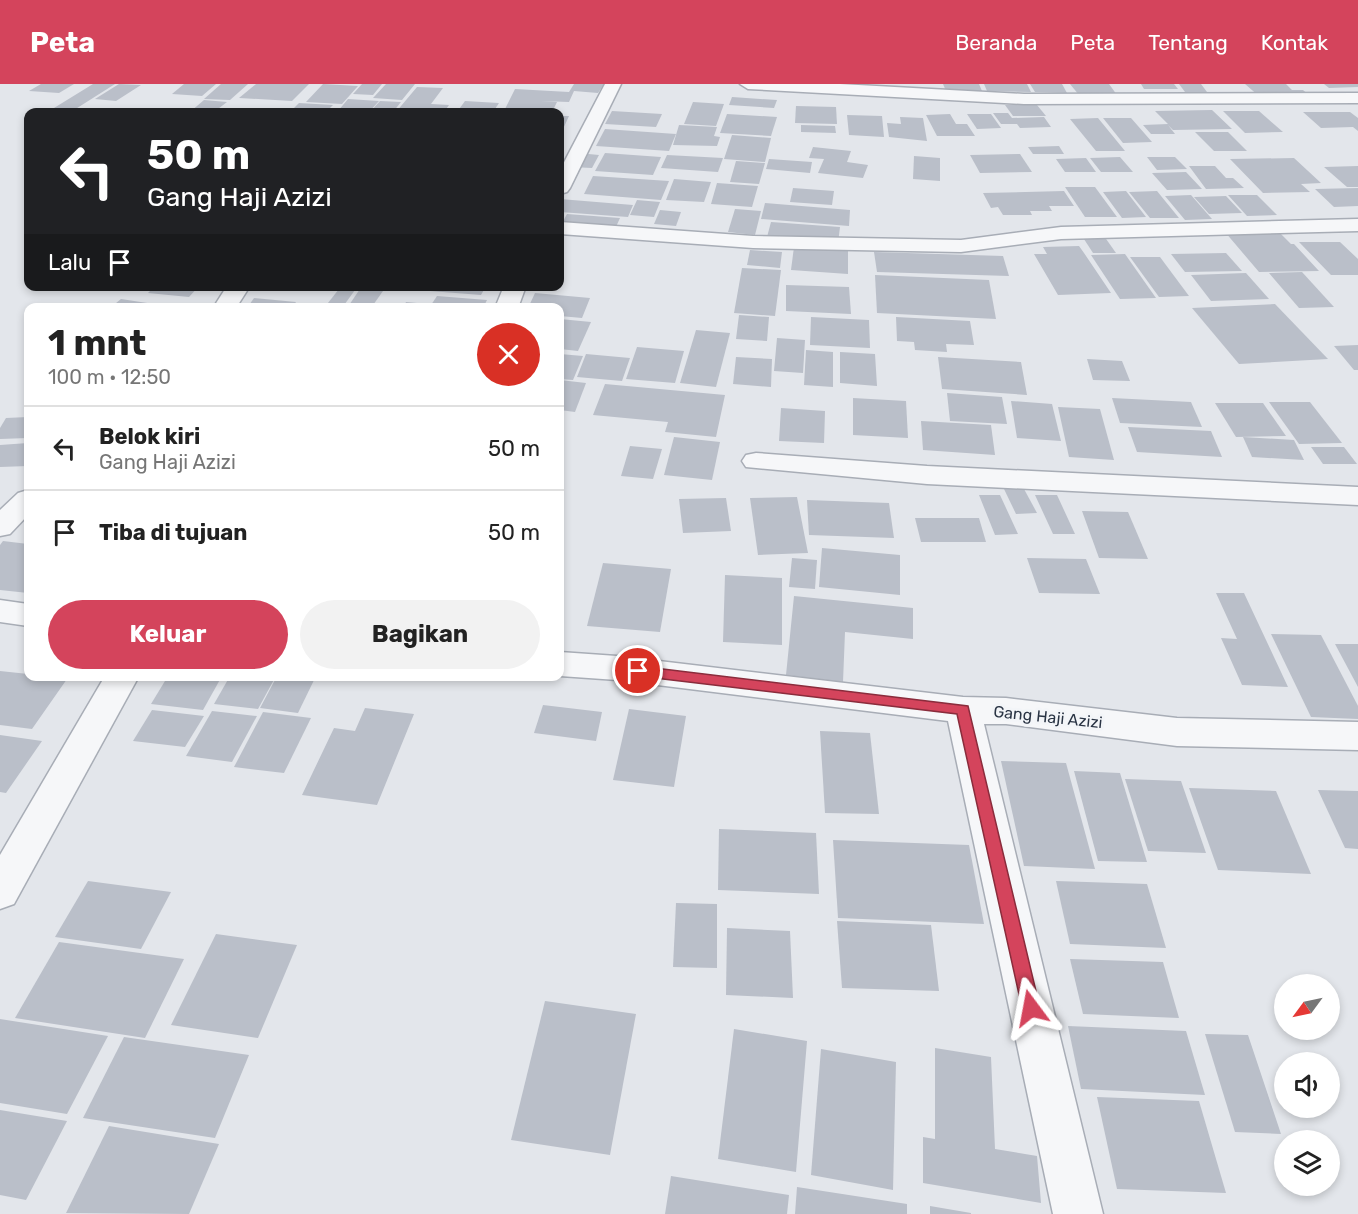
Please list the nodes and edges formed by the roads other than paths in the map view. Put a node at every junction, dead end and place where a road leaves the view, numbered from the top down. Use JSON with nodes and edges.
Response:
{"nodes":[{"id":1,"x":613,"y":84,"type":"edge"},
{"id":2,"x":748,"y":84,"type":"edge"},
{"id":3,"x":935,"y":89,"type":"edge"},
{"id":4,"x":1358,"y":98,"type":"edge"},
{"id":5,"x":564,"y":180,"type":"edge"},
{"id":6,"x":1358,"y":225,"type":"edge"},
{"id":7,"x":564,"y":228,"type":"edge"},
{"id":8,"x":756,"y":461,"type":"dead end"},
{"id":9,"x":1358,"y":496,"type":"edge"},
{"id":10,"x":24,"y":504,"type":"edge"},
{"id":11,"x":0,"y":527,"type":"edge"},
{"id":12,"x":0,"y":611,"type":"edge"},
{"id":13,"x":24,"y":614,"type":"edge"},
{"id":14,"x":564,"y":664,"type":"edge"},
{"id":15,"x":119,"y":681,"type":"edge"},
{"id":16,"x":963,"y":710,"type":"junction"},
{"id":17,"x":1358,"y":736,"type":"edge"},
{"id":18,"x":0,"y":892,"type":"edge"},
{"id":19,"x":1078,"y":1214,"type":"edge"}],
"edges":[{"from":1,"to":5,"type":"street"},
{"from":2,"to":3,"type":"street"},
{"from":3,"to":4,"type":"street"},
{"from":6,"to":7,"type":"street"},
{"from":8,"to":9,"type":"street"},
{"from":10,"to":11,"type":"street"},
{"from":12,"to":13,"type":"street"},
{"from":14,"to":16,"type":"street","name":"Gang Haji Azizi"},
{"from":15,"to":18,"type":"street"},
{"from":16,"to":17,"type":"street","name":"Gang Haji Azizi"},
{"from":16,"to":19,"type":"street"}]}
